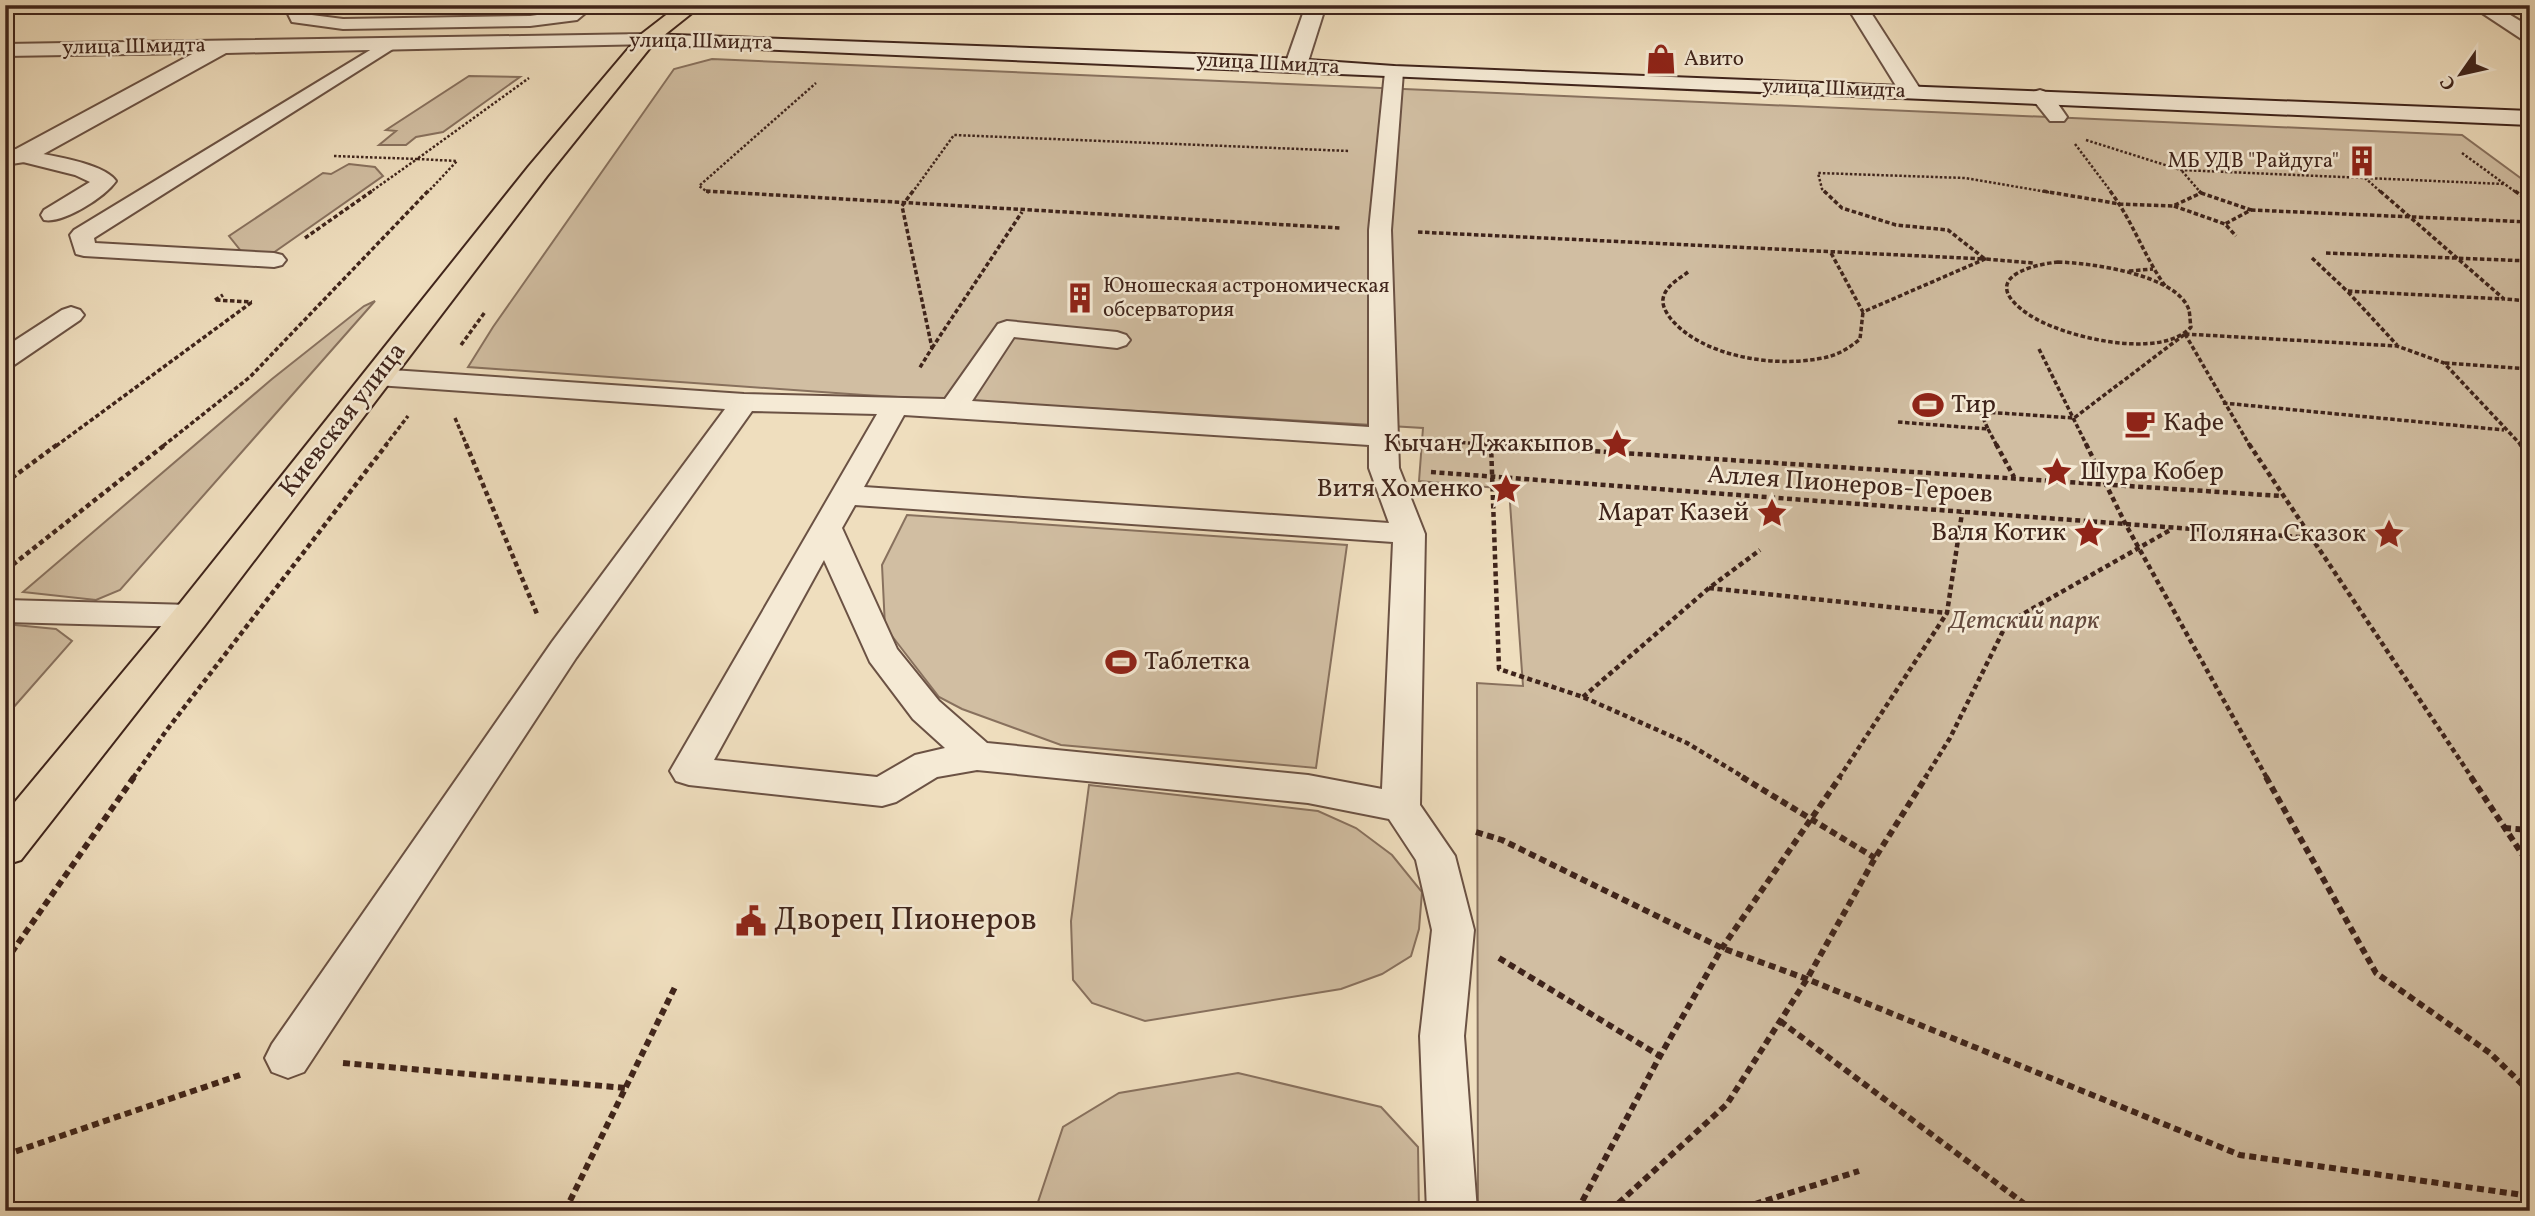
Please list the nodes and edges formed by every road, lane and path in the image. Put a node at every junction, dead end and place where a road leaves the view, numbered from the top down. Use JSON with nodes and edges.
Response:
{"nodes":[{"id":1,"x":302,"y":5,"type":"edge"},
{"id":2,"x":481,"y":5,"type":"edge"},
{"id":3,"x":587,"y":5,"type":"edge"},
{"id":4,"x":692,"y":5,"type":"edge"},
{"id":5,"x":1316,"y":5,"type":"edge"},
{"id":6,"x":1856,"y":5,"type":"edge"},
{"id":7,"x":2480,"y":5,"type":"edge"},
{"id":8,"x":530,"y":21,"type":"junction"},
{"id":9,"x":2530,"y":37,"type":"edge"},
{"id":10,"x":586,"y":40,"type":"junction"},
{"id":11,"x":646,"y":40,"type":"junction"},
{"id":12,"x":390,"y":43,"type":"junction"},
{"id":13,"x":223,"y":45,"type":"junction"},
{"id":14,"x":5,"y":50,"type":"edge"},
{"id":15,"x":1296,"y":65,"type":"junction"},
{"id":16,"x":1394,"y":72,"type":"junction"},
{"id":17,"x":1911,"y":92,"type":"junction"},
{"id":18,"x":2040,"y":96,"type":"junction"},
{"id":19,"x":2057,"y":117,"type":"joint"},
{"id":20,"x":2530,"y":118,"type":"edge"},
{"id":21,"x":2068,"y":135,"type":"junction"},
{"id":22,"x":2095,"y":135,"type":"dead end"},
{"id":23,"x":2455,"y":148,"type":"dead end"},
{"id":24,"x":1385,"y":153,"type":"junction"},
{"id":25,"x":334,"y":156,"type":"dead end"},
{"id":26,"x":14,"y":157,"type":"edge"},
{"id":27,"x":417,"y":159,"type":"junction"},
{"id":28,"x":2181,"y":170,"type":"junction"},
{"id":29,"x":2365,"y":178,"type":"junction"},
{"id":30,"x":2505,"y":184,"type":"junction"},
{"id":31,"x":2202,"y":193,"type":"junction"},
{"id":32,"x":2530,"y":202,"type":"edge"},
{"id":33,"x":2120,"y":204,"type":"junction"},
{"id":34,"x":2173,"y":206,"type":"junction"},
{"id":35,"x":2251,"y":210,"type":"junction"},
{"id":36,"x":1022,"y":212,"type":"dead end"},
{"id":37,"x":52,"y":215,"type":"dead end"},
{"id":38,"x":2412,"y":218,"type":"junction"},
{"id":39,"x":2530,"y":222,"type":"edge"},
{"id":40,"x":2225,"y":225,"type":"junction"},
{"id":41,"x":2236,"y":236,"type":"dead end"},
{"id":42,"x":2326,"y":253,"type":"dead end"},
{"id":43,"x":2312,"y":258,"type":"dead end"},
{"id":44,"x":2458,"y":258,"type":"junction"},
{"id":45,"x":274,"y":260,"type":"junction"},
{"id":46,"x":2530,"y":261,"type":"edge"},
{"id":47,"x":2038,"y":263,"type":"junction"},
{"id":48,"x":2153,"y":269,"type":"junction"},
{"id":49,"x":2126,"y":271,"type":"junction"},
{"id":50,"x":1688,"y":272,"type":"dead end"},
{"id":51,"x":2167,"y":289,"type":"junction"},
{"id":52,"x":2347,"y":292,"type":"junction"},
{"id":53,"x":2504,"y":299,"type":"junction"},
{"id":54,"x":2530,"y":301,"type":"edge"},
{"id":55,"x":489,"y":306,"type":"dead end"},
{"id":56,"x":1863,"y":312,"type":"dead end"},
{"id":57,"x":71,"y":315,"type":"dead end"},
{"id":58,"x":2185,"y":334,"type":"junction"},
{"id":59,"x":1116,"y":340,"type":"dead end"},
{"id":60,"x":2397,"y":346,"type":"junction"},
{"id":61,"x":932,"y":348,"type":"junction"},
{"id":62,"x":2039,"y":349,"type":"dead end"},
{"id":63,"x":5,"y":359,"type":"edge"},
{"id":64,"x":2444,"y":363,"type":"junction"},
{"id":65,"x":2530,"y":369,"type":"edge"},
{"id":66,"x":377,"y":377,"type":"junction"},
{"id":67,"x":433,"y":382,"type":"junction"},
{"id":68,"x":744,"y":402,"type":"junction"},
{"id":69,"x":2223,"y":403,"type":"junction"},
{"id":70,"x":894,"y":408,"type":"junction"},
{"id":71,"x":953,"y":408,"type":"junction"},
{"id":72,"x":1970,"y":411,"type":"dead end"},
{"id":73,"x":1980,"y":411,"type":"junction"},
{"id":74,"x":455,"y":418,"type":"dead end"},
{"id":75,"x":2074,"y":418,"type":"junction"},
{"id":76,"x":1898,"y":422,"type":"dead end"},
{"id":77,"x":1988,"y":429,"type":"junction"},
{"id":78,"x":2505,"y":430,"type":"junction"},
{"id":79,"x":1491,"y":444,"type":"junction"},
{"id":80,"x":1384,"y":452,"type":"junction"},
{"id":81,"x":2530,"y":454,"type":"edge"},
{"id":82,"x":1493,"y":476,"type":"junction"},
{"id":83,"x":2015,"y":478,"type":"junction"},
{"id":84,"x":5,"y":483,"type":"edge"},
{"id":85,"x":2108,"y":484,"type":"junction"},
{"id":86,"x":845,"y":495,"type":"junction"},
{"id":87,"x":2281,"y":496,"type":"junction"},
{"id":88,"x":1962,"y":513,"type":"junction"},
{"id":89,"x":2126,"y":525,"type":"junction"},
{"id":90,"x":826,"y":528,"type":"junction"},
{"id":91,"x":2173,"y":528,"type":"junction"},
{"id":92,"x":1409,"y":534,"type":"junction"},
{"id":93,"x":2313,"y":538,"type":"junction"},
{"id":94,"x":2139,"y":548,"type":"junction"},
{"id":95,"x":1760,"y":550,"type":"dead end"},
{"id":96,"x":5,"y":570,"type":"edge"},
{"id":97,"x":1709,"y":588,"type":"junction"},
{"id":98,"x":533,"y":602,"type":"dead end"},
{"id":99,"x":5,"y":611,"type":"edge"},
{"id":100,"x":1947,"y":613,"type":"junction"},
{"id":101,"x":191,"y":616,"type":"junction"},
{"id":102,"x":1583,"y":697,"type":"junction"},
{"id":103,"x":977,"y":756,"type":"junction"},
{"id":104,"x":1401,"y":807,"type":"junction"},
{"id":105,"x":1811,"y":821,"type":"junction"},
{"id":106,"x":2504,"y":828,"type":"junction"},
{"id":107,"x":2530,"y":830,"type":"edge"},
{"id":108,"x":5,"y":847,"type":"edge"},
{"id":109,"x":1875,"y":858,"type":"junction"},
{"id":110,"x":2530,"y":866,"type":"edge"},
{"id":111,"x":1454,"y":930,"type":"junction"},
{"id":112,"x":1722,"y":948,"type":"junction"},
{"id":113,"x":5,"y":962,"type":"edge"},
{"id":114,"x":1807,"y":979,"type":"junction"},
{"id":115,"x":676,"y":985,"type":"dead end"},
{"id":116,"x":1780,"y":1021,"type":"junction"},
{"id":117,"x":1660,"y":1056,"type":"junction"},
{"id":118,"x":288,"y":1058,"type":"dead end"},
{"id":119,"x":2530,"y":1092,"type":"edge"},
{"id":120,"x":1859,"y":1171,"type":"dead end"},
{"id":121,"x":2530,"y":1196,"type":"edge"},
{"id":122,"x":565,"y":1211,"type":"edge"},
{"id":123,"x":1452,"y":1211,"type":"edge"},
{"id":124,"x":1577,"y":1211,"type":"edge"},
{"id":125,"x":1610,"y":1211,"type":"edge"},
{"id":126,"x":1733,"y":1211,"type":"edge"},
{"id":127,"x":2034,"y":1211,"type":"edge"}],
"edges":[{"from":1,"to":8,"type":"lane"},
{"from":2,"to":8,"type":"lane"},
{"from":3,"to":8,"type":"lane"},
{"from":4,"to":11,"type":"main road","name":"Киевская улица"},
{"from":5,"to":15,"type":"main road"},
{"from":6,"to":17,"type":"main road"},
{"from":7,"to":9,"type":"main road"},
{"from":10,"to":11,"type":"main road","name":"улица Шмидта"},
{"from":10,"to":12,"type":"main road","name":"улица Шмидта"},
{"from":10,"to":27,"type":"path"},
{"from":11,"to":15,"type":"main road","name":"улица Шмидта"},
{"from":11,"to":66,"type":"main road","name":"Киевская улица"},
{"from":12,"to":13,"type":"main road","name":"улица Шмидта"},
{"from":12,"to":45,"type":"lane"},
{"from":13,"to":14,"type":"main road","name":"улица Шмидта"},
{"from":13,"to":26,"type":"main road"},
{"from":15,"to":16,"type":"main road","name":"улица Шмидта"},
{"from":16,"to":17,"type":"main road","name":"улица Шмидта"},
{"from":16,"to":24,"type":"lane"},
{"from":17,"to":18,"type":"main road","name":"улица Шмидта"},
{"from":18,"to":19,"type":"lane"},
{"from":18,"to":20,"type":"main road","name":"улица Шмидта"},
{"from":19,"to":21,"type":"path"},
{"from":21,"to":22,"type":"path"},
{"from":21,"to":28,"type":"path"},
{"from":21,"to":33,"type":"path"},
{"from":23,"to":30,"type":"path"},
{"from":24,"to":61,"type":"path"},
{"from":24,"to":80,"type":"lane"},
{"from":25,"to":27,"type":"path"},
{"from":26,"to":37,"type":"lane"},
{"from":27,"to":45,"type":"path"},
{"from":27,"to":96,"type":"path"},
{"from":28,"to":29,"type":"path"},
{"from":28,"to":31,"type":"path"},
{"from":29,"to":30,"type":"path"},
{"from":29,"to":38,"type":"path"},
{"from":30,"to":32,"type":"path"},
{"from":31,"to":34,"type":"path"},
{"from":31,"to":35,"type":"path"},
{"from":33,"to":34,"type":"path"},
{"from":33,"to":47,"type":"path"},
{"from":33,"to":48,"type":"path"},
{"from":34,"to":40,"type":"path"},
{"from":35,"to":38,"type":"path"},
{"from":35,"to":40,"type":"path"},
{"from":36,"to":61,"type":"path"},
{"from":38,"to":39,"type":"path"},
{"from":38,"to":44,"type":"path"},
{"from":40,"to":41,"type":"path"},
{"from":42,"to":44,"type":"path"},
{"from":43,"to":52,"type":"path"},
{"from":44,"to":46,"type":"path"},
{"from":44,"to":53,"type":"path"},
{"from":45,"to":84,"type":"path"},
{"from":47,"to":49,"type":"path"},
{"from":47,"to":58,"type":"path"},
{"from":48,"to":49,"type":"path"},
{"from":48,"to":51,"type":"path"},
{"from":49,"to":51,"type":"path"},
{"from":50,"to":56,"type":"path"},
{"from":51,"to":58,"type":"path"},
{"from":52,"to":53,"type":"path"},
{"from":52,"to":60,"type":"path"},
{"from":53,"to":54,"type":"path"},
{"from":55,"to":67,"type":"path"},
{"from":57,"to":63,"type":"lane"},
{"from":58,"to":60,"type":"path"},
{"from":58,"to":69,"type":"path"},
{"from":58,"to":75,"type":"path"},
{"from":59,"to":71,"type":"lane"},
{"from":60,"to":64,"type":"path"},
{"from":61,"to":70,"type":"path"},
{"from":62,"to":75,"type":"path"},
{"from":64,"to":65,"type":"path"},
{"from":64,"to":78,"type":"path"},
{"from":66,"to":67,"type":"lane"},
{"from":66,"to":101,"type":"main road","name":"Киевская улица"},
{"from":67,"to":68,"type":"lane"},
{"from":67,"to":113,"type":"path"},
{"from":68,"to":70,"type":"lane"},
{"from":68,"to":118,"type":"lane"},
{"from":69,"to":78,"type":"path"},
{"from":69,"to":87,"type":"path"},
{"from":70,"to":71,"type":"lane"},
{"from":70,"to":86,"type":"lane"},
{"from":71,"to":80,"type":"lane"},
{"from":72,"to":73,"type":"path"},
{"from":73,"to":75,"type":"path"},
{"from":73,"to":77,"type":"path"},
{"from":74,"to":98,"type":"path"},
{"from":75,"to":85,"type":"path"},
{"from":76,"to":77,"type":"path"},
{"from":77,"to":83,"type":"path"},
{"from":78,"to":81,"type":"path"},
{"from":79,"to":80,"type":"path","name":"Аллея Пионеров-Героев"},
{"from":79,"to":82,"type":"path"},
{"from":79,"to":83,"type":"path","name":"Аллея Пионеров-Героев"},
{"from":80,"to":82,"type":"path","name":"Аллея Пионеров-Героев"},
{"from":80,"to":92,"type":"lane"},
{"from":82,"to":88,"type":"path","name":"Аллея Пионеров-Героев"},
{"from":82,"to":102,"type":"path"},
{"from":83,"to":85,"type":"path","name":"Аллея Пионеров-Героев"},
{"from":85,"to":87,"type":"path","name":"Аллея Пионеров-Героев"},
{"from":85,"to":89,"type":"path"},
{"from":86,"to":90,"type":"lane"},
{"from":86,"to":92,"type":"lane"},
{"from":87,"to":93,"type":"path"},
{"from":88,"to":89,"type":"path","name":"Аллея Пионеров-Героев"},
{"from":88,"to":100,"type":"path"},
{"from":89,"to":91,"type":"path","name":"Аллея Пионеров-Героев"},
{"from":89,"to":94,"type":"path"},
{"from":90,"to":103,"type":"lane"},
{"from":90,"to":103,"type":"lane"},
{"from":91,"to":93,"type":"path","name":"Аллея Пионеров-Героев"},
{"from":91,"to":94,"type":"path"},
{"from":92,"to":104,"type":"lane"},
{"from":93,"to":106,"type":"path"},
{"from":94,"to":109,"type":"path"},
{"from":94,"to":119,"type":"path"},
{"from":95,"to":97,"type":"path"},
{"from":97,"to":100,"type":"path"},
{"from":97,"to":102,"type":"path"},
{"from":99,"to":101,"type":"lane"},
{"from":100,"to":105,"type":"path"},
{"from":101,"to":108,"type":"main road","name":"Киевская улица"},
{"from":102,"to":105,"type":"path"},
{"from":103,"to":104,"type":"lane"},
{"from":104,"to":111,"type":"lane"},
{"from":104,"to":112,"type":"path"},
{"from":105,"to":109,"type":"path"},
{"from":105,"to":112,"type":"path"},
{"from":106,"to":107,"type":"path"},
{"from":106,"to":110,"type":"path"},
{"from":109,"to":114,"type":"path"},
{"from":111,"to":117,"type":"path"},
{"from":111,"to":123,"type":"lane"},
{"from":112,"to":114,"type":"path"},
{"from":112,"to":117,"type":"path"},
{"from":114,"to":116,"type":"path"},
{"from":114,"to":121,"type":"path"},
{"from":115,"to":122,"type":"path"},
{"from":116,"to":125,"type":"path"},
{"from":116,"to":127,"type":"path"},
{"from":117,"to":124,"type":"path"},
{"from":120,"to":126,"type":"path"}]}
